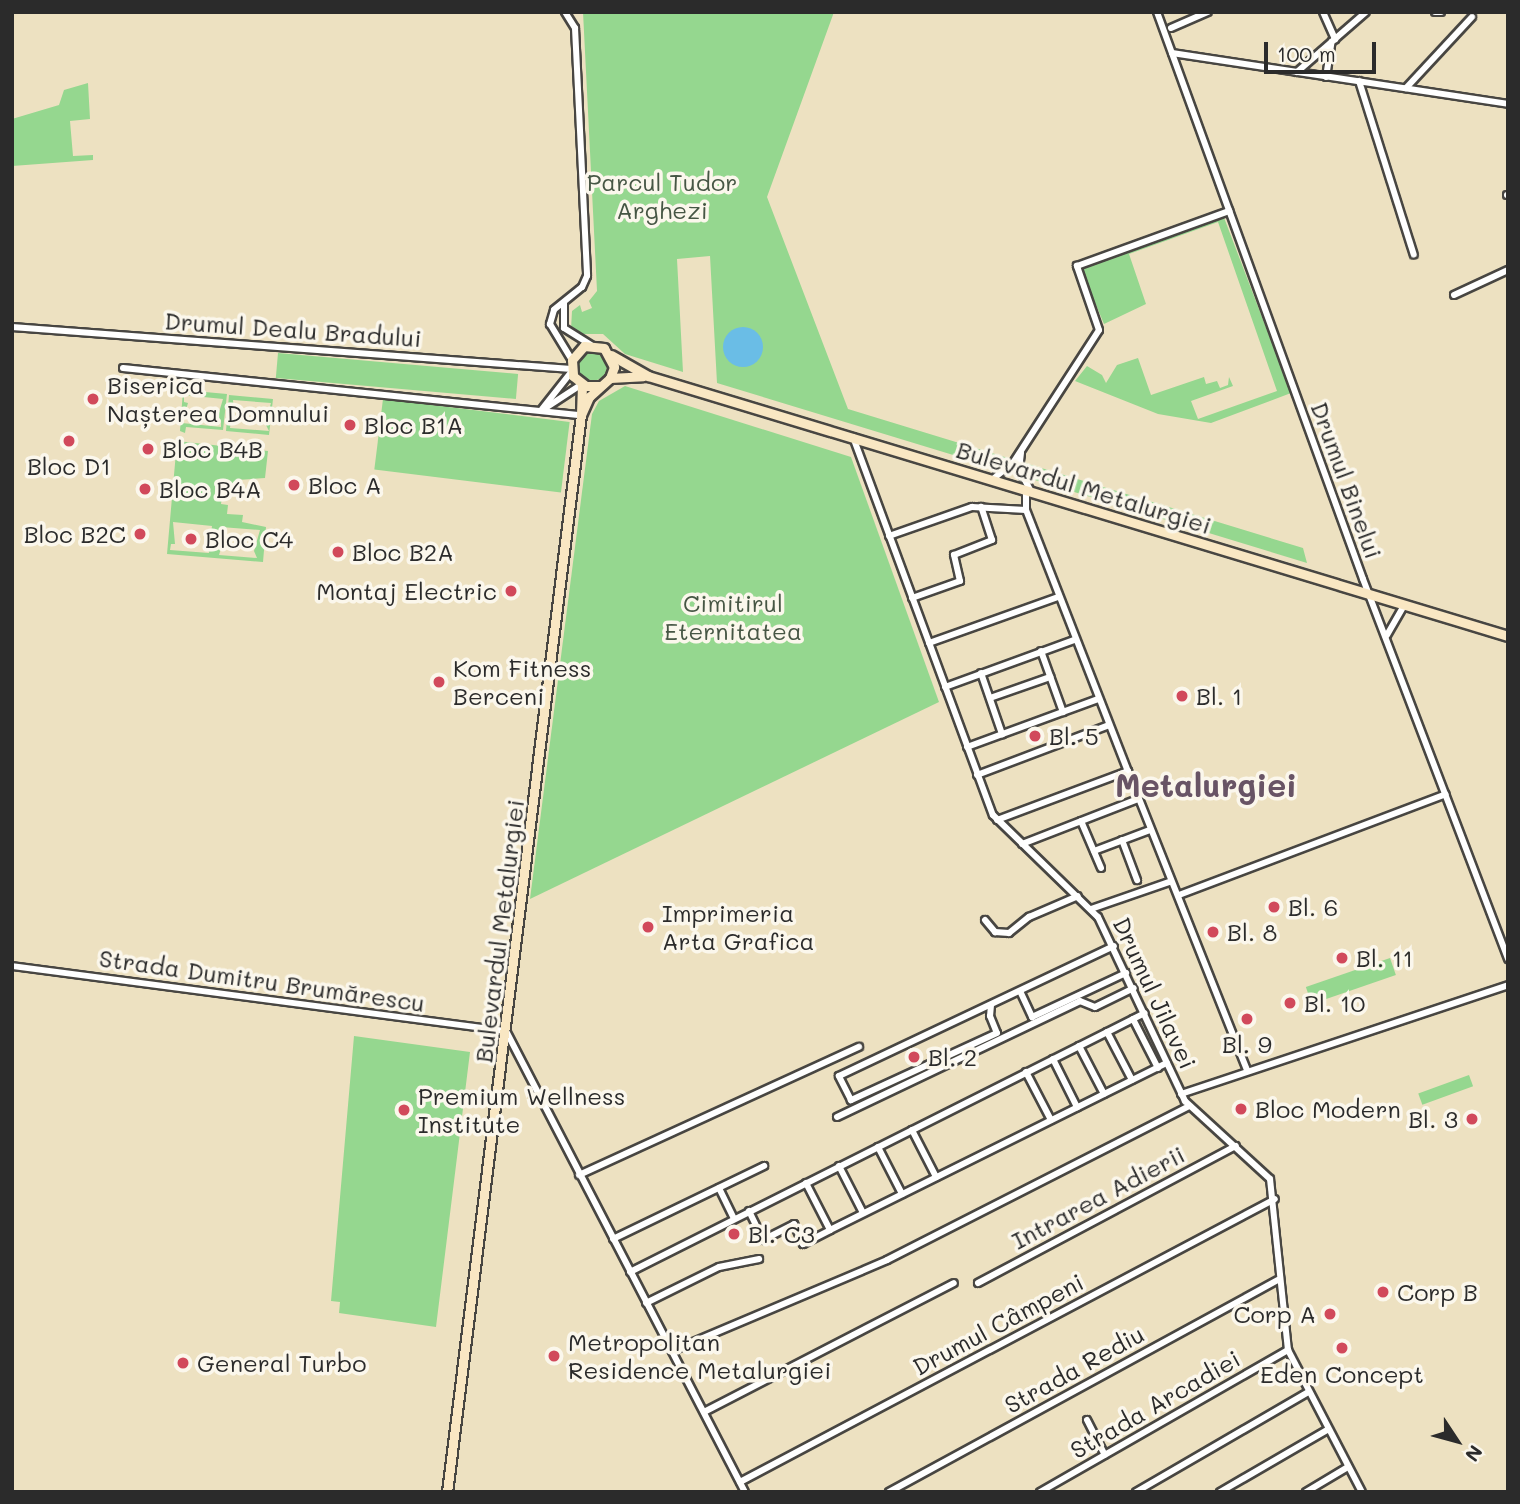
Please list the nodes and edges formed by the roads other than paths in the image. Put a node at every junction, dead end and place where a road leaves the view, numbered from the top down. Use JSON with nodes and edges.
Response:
{"nodes":[{"id":1,"x":565,"y":12,"type":"edge"},
{"id":2,"x":1157,"y":12,"type":"edge"},
{"id":3,"x":1208,"y":12,"type":"edge"},
{"id":4,"x":1323,"y":12,"type":"edge"},
{"id":5,"x":1366,"y":12,"type":"edge"},
{"id":6,"x":1435,"y":12,"type":"edge"},
{"id":7,"x":1441,"y":12,"type":"edge"},
{"id":8,"x":1472,"y":17,"type":"dead end"},
{"id":9,"x":1171,"y":27,"type":"dead end"},
{"id":10,"x":1333,"y":40,"type":"junction"},
{"id":11,"x":1172,"y":53,"type":"junction"},
{"id":12,"x":1297,"y":72,"type":"junction"},
{"id":13,"x":1326,"y":77,"type":"junction"},
{"id":14,"x":1359,"y":82,"type":"junction"},
{"id":15,"x":1406,"y":89,"type":"junction"},
{"id":16,"x":1508,"y":104,"type":"edge"},
{"id":17,"x":1229,"y":211,"type":"junction"},
{"id":18,"x":1413,"y":255,"type":"dead end"},
{"id":19,"x":1508,"y":270,"type":"edge"},
{"id":20,"x":1454,"y":295,"type":"dead end"},
{"id":21,"x":564,"y":303,"type":"junction"},
{"id":22,"x":12,"y":327,"type":"edge"},
{"id":23,"x":590,"y":344,"type":"junction"},
{"id":24,"x":611,"y":355,"type":"junction"},
{"id":25,"x":572,"y":366,"type":"junction"},
{"id":26,"x":122,"y":368,"type":"dead end"},
{"id":27,"x":648,"y":376,"type":"junction"},
{"id":28,"x":610,"y":378,"type":"junction"},
{"id":29,"x":582,"y":384,"type":"junction"},
{"id":30,"x":600,"y":386,"type":"junction"},
{"id":31,"x":542,"y":409,"type":"junction"},
{"id":32,"x":581,"y":415,"type":"junction"},
{"id":33,"x":853,"y":437,"type":"junction"},
{"id":34,"x":1021,"y":451,"type":"junction"},
{"id":35,"x":993,"y":480,"type":"junction"},
{"id":36,"x":1028,"y":490,"type":"junction"},
{"id":37,"x":981,"y":507,"type":"junction"},
{"id":38,"x":1026,"y":510,"type":"junction"},
{"id":39,"x":889,"y":536,"type":"junction"},
{"id":40,"x":1369,"y":594,"type":"junction"},
{"id":41,"x":1058,"y":597,"type":"junction"},
{"id":42,"x":912,"y":598,"type":"junction"},
{"id":43,"x":1404,"y":605,"type":"junction"},
{"id":44,"x":1508,"y":636,"type":"edge"},
{"id":45,"x":1387,"y":637,"type":"junction"},
{"id":46,"x":1074,"y":640,"type":"junction"},
{"id":47,"x":929,"y":643,"type":"junction"},
{"id":48,"x":1041,"y":651,"type":"junction"},
{"id":49,"x":981,"y":673,"type":"junction"},
{"id":50,"x":1050,"y":677,"type":"junction"},
{"id":51,"x":945,"y":687,"type":"junction"},
{"id":52,"x":989,"y":698,"type":"junction"},
{"id":53,"x":1098,"y":699,"type":"junction"},
{"id":54,"x":1063,"y":712,"type":"junction"},
{"id":55,"x":1109,"y":725,"type":"junction"},
{"id":56,"x":1002,"y":734,"type":"junction"},
{"id":57,"x":967,"y":747,"type":"junction"},
{"id":58,"x":1128,"y":771,"type":"junction"},
{"id":59,"x":977,"y":775,"type":"junction"},
{"id":60,"x":1446,"y":794,"type":"junction"},
{"id":61,"x":1138,"y":799,"type":"junction"},
{"id":62,"x":997,"y":820,"type":"junction"},
{"id":63,"x":1082,"y":821,"type":"junction"},
{"id":64,"x":1150,"y":830,"type":"junction"},
{"id":65,"x":1122,"y":840,"type":"junction"},
{"id":66,"x":1022,"y":844,"type":"junction"},
{"id":67,"x":1094,"y":851,"type":"junction"},
{"id":68,"x":1101,"y":868,"type":"dead end"},
{"id":69,"x":1137,"y":880,"type":"dead end"},
{"id":70,"x":1169,"y":881,"type":"junction"},
{"id":71,"x":1180,"y":895,"type":"junction"},
{"id":72,"x":1078,"y":896,"type":"junction"},
{"id":73,"x":1091,"y":909,"type":"junction"},
{"id":74,"x":985,"y":920,"type":"dead end"},
{"id":75,"x":1114,"y":946,"type":"junction"},
{"id":76,"x":1508,"y":959,"type":"edge"},
{"id":77,"x":12,"y":966,"type":"edge"},
{"id":78,"x":1126,"y":973,"type":"junction"},
{"id":79,"x":1508,"y":985,"type":"edge"},
{"id":80,"x":1134,"y":988,"type":"junction"},
{"id":81,"x":1020,"y":992,"type":"junction"},
{"id":82,"x":991,"y":1005,"type":"junction"},
{"id":83,"x":1145,"y":1013,"type":"junction"},
{"id":84,"x":1133,"y":1019,"type":"junction"},
{"id":85,"x":506,"y":1031,"type":"junction"},
{"id":86,"x":1107,"y":1032,"type":"junction"},
{"id":87,"x":1079,"y":1046,"type":"junction"},
{"id":88,"x":859,"y":1047,"type":"dead end"},
{"id":89,"x":1053,"y":1059,"type":"junction"},
{"id":90,"x":1167,"y":1063,"type":"junction"},
{"id":91,"x":1158,"y":1068,"type":"junction"},
{"id":92,"x":1247,"y":1070,"type":"junction"},
{"id":93,"x":1026,"y":1072,"type":"junction"},
{"id":94,"x":1132,"y":1080,"type":"junction"},
{"id":95,"x":1104,"y":1094,"type":"junction"},
{"id":96,"x":1181,"y":1094,"type":"junction"},
{"id":97,"x":1077,"y":1107,"type":"junction"},
{"id":98,"x":1189,"y":1107,"type":"junction"},
{"id":99,"x":837,"y":1117,"type":"dead end"},
{"id":100,"x":1051,"y":1120,"type":"junction"},
{"id":101,"x":912,"y":1130,"type":"junction"},
{"id":102,"x":1236,"y":1146,"type":"junction"},
{"id":103,"x":877,"y":1147,"type":"junction"},
{"id":104,"x":764,"y":1166,"type":"dead end"},
{"id":105,"x":839,"y":1166,"type":"junction"},
{"id":106,"x":579,"y":1175,"type":"junction"},
{"id":107,"x":936,"y":1177,"type":"junction"},
{"id":108,"x":806,"y":1182,"type":"junction"},
{"id":109,"x":719,"y":1188,"type":"junction"},
{"id":110,"x":902,"y":1194,"type":"junction"},
{"id":111,"x":1275,"y":1199,"type":"junction"},
{"id":112,"x":749,"y":1211,"type":"junction"},
{"id":113,"x":863,"y":1213,"type":"junction"},
{"id":114,"x":734,"y":1219,"type":"junction"},
{"id":115,"x":830,"y":1230,"type":"junction"},
{"id":116,"x":613,"y":1239,"type":"junction"},
{"id":117,"x":759,"y":1259,"type":"dead end"},
{"id":118,"x":630,"y":1272,"type":"junction"},
{"id":119,"x":1278,"y":1280,"type":"junction"},
{"id":120,"x":954,"y":1283,"type":"dead end"},
{"id":121,"x":978,"y":1283,"type":"dead end"},
{"id":122,"x":646,"y":1303,"type":"junction"},
{"id":123,"x":1288,"y":1350,"type":"junction"},
{"id":124,"x":672,"y":1351,"type":"junction"},
{"id":125,"x":1307,"y":1394,"type":"junction"},
{"id":126,"x":704,"y":1412,"type":"junction"},
{"id":127,"x":1087,"y":1420,"type":"dead end"},
{"id":128,"x":1327,"y":1430,"type":"junction"},
{"id":129,"x":1105,"y":1455,"type":"junction"},
{"id":130,"x":1348,"y":1468,"type":"junction"},
{"id":131,"x":740,"y":1482,"type":"junction"},
{"id":132,"x":447,"y":1492,"type":"edge"},
{"id":133,"x":746,"y":1492,"type":"edge"},
{"id":134,"x":889,"y":1492,"type":"edge"},
{"id":135,"x":1040,"y":1492,"type":"edge"},
{"id":136,"x":1136,"y":1492,"type":"edge"},
{"id":137,"x":1220,"y":1492,"type":"edge"},
{"id":138,"x":1306,"y":1492,"type":"edge"},
{"id":139,"x":1362,"y":1492,"type":"edge"}],
"edges":[{"from":1,"to":21,"type":"street"},
{"from":2,"to":11,"type":"street","name":"Drumul Binelui"},
{"from":3,"to":9,"type":"street"},
{"from":4,"to":10,"type":"street"},
{"from":5,"to":10,"type":"street"},
{"from":6,"to":7,"type":"street"},
{"from":8,"to":15,"type":"street"},
{"from":10,"to":12,"type":"street"},
{"from":10,"to":13,"type":"street"},
{"from":11,"to":12,"type":"street"},
{"from":11,"to":17,"type":"street","name":"Drumul Binelui"},
{"from":12,"to":13,"type":"street"},
{"from":13,"to":14,"type":"street"},
{"from":14,"to":15,"type":"street"},
{"from":14,"to":18,"type":"street"},
{"from":15,"to":16,"type":"street"},
{"from":17,"to":34,"type":"street"},
{"from":17,"to":40,"type":"street","name":"Drumul Binelui"},
{"from":19,"to":20,"type":"street"},
{"from":21,"to":23,"type":"street"},
{"from":21,"to":25,"type":"street"},
{"from":22,"to":25,"type":"street","name":"Drumul Dealu Bradului"},
{"from":23,"to":24,"type":"main road"},
{"from":23,"to":25,"type":"main road"},
{"from":24,"to":27,"type":"main road","name":"Bulevardul Metalurgiei"},
{"from":24,"to":28,"type":"main road"},
{"from":25,"to":29,"type":"main road"},
{"from":25,"to":31,"type":"street"},
{"from":26,"to":31,"type":"street"},
{"from":27,"to":28,"type":"main road","name":"Bulevardul Metalurgiei"},
{"from":27,"to":33,"type":"main road","name":"Bulevardul Metalurgiei"},
{"from":28,"to":30,"type":"main road"},
{"from":29,"to":30,"type":"main road"},
{"from":29,"to":31,"type":"street"},
{"from":29,"to":32,"type":"main road","name":"Bulevardul Metalurgiei"},
{"from":30,"to":32,"type":"main road","name":"Bulevardul Metalurgiei"},
{"from":31,"to":32,"type":"street"},
{"from":32,"to":85,"type":"main road","name":"Bulevardul Metalurgiei"},
{"from":33,"to":35,"type":"main road","name":"Bulevardul Metalurgiei"},
{"from":33,"to":39,"type":"street","name":"Drumul Jilavei"},
{"from":34,"to":35,"type":"street"},
{"from":34,"to":36,"type":"street"},
{"from":35,"to":36,"type":"main road","name":"Bulevardul Metalurgiei"},
{"from":36,"to":38,"type":"street"},
{"from":36,"to":40,"type":"main road","name":"Bulevardul Metalurgiei"},
{"from":37,"to":38,"type":"street"},
{"from":37,"to":39,"type":"street"},
{"from":37,"to":42,"type":"street"},
{"from":38,"to":41,"type":"street"},
{"from":39,"to":42,"type":"street","name":"Drumul Jilavei"},
{"from":40,"to":43,"type":"main road","name":"Bulevardul Metalurgiei"},
{"from":40,"to":45,"type":"street","name":"Drumul Binelui"},
{"from":41,"to":46,"type":"street"},
{"from":41,"to":47,"type":"street"},
{"from":42,"to":47,"type":"street","name":"Drumul Jilavei"},
{"from":43,"to":44,"type":"main road","name":"Bulevardul Metalurgiei"},
{"from":43,"to":45,"type":"street"},
{"from":45,"to":60,"type":"street","name":"Drumul Binelui"},
{"from":46,"to":48,"type":"street"},
{"from":46,"to":53,"type":"street"},
{"from":47,"to":51,"type":"street","name":"Drumul Jilavei"},
{"from":48,"to":49,"type":"street"},
{"from":48,"to":50,"type":"street"},
{"from":49,"to":51,"type":"street"},
{"from":49,"to":52,"type":"street"},
{"from":50,"to":52,"type":"street"},
{"from":50,"to":54,"type":"street"},
{"from":51,"to":57,"type":"street","name":"Drumul Jilavei"},
{"from":52,"to":56,"type":"street"},
{"from":53,"to":54,"type":"street"},
{"from":53,"to":55,"type":"street"},
{"from":54,"to":56,"type":"street"},
{"from":55,"to":58,"type":"street"},
{"from":55,"to":59,"type":"street"},
{"from":56,"to":57,"type":"street"},
{"from":57,"to":59,"type":"street","name":"Drumul Jilavei"},
{"from":58,"to":61,"type":"street"},
{"from":58,"to":62,"type":"street"},
{"from":59,"to":62,"type":"street","name":"Drumul Jilavei"},
{"from":60,"to":71,"type":"street"},
{"from":60,"to":76,"type":"street","name":"Drumul Binelui"},
{"from":61,"to":63,"type":"street"},
{"from":61,"to":64,"type":"street"},
{"from":62,"to":66,"type":"street","name":"Drumul Jilavei"},
{"from":63,"to":66,"type":"street"},
{"from":63,"to":67,"type":"street"},
{"from":64,"to":65,"type":"street"},
{"from":64,"to":70,"type":"street"},
{"from":65,"to":67,"type":"street"},
{"from":65,"to":69,"type":"street"},
{"from":66,"to":72,"type":"street","name":"Drumul Jilavei"},
{"from":67,"to":68,"type":"street"},
{"from":70,"to":71,"type":"street"},
{"from":70,"to":73,"type":"street"},
{"from":71,"to":92,"type":"street"},
{"from":72,"to":73,"type":"street","name":"Drumul Jilavei"},
{"from":72,"to":74,"type":"street"},
{"from":73,"to":75,"type":"street","name":"Drumul Jilavei"},
{"from":75,"to":78,"type":"street","name":"Drumul Jilavei"},
{"from":75,"to":81,"type":"street"},
{"from":77,"to":85,"type":"street","name":"Strada Dumitru Brumărescu"},
{"from":78,"to":80,"type":"street","name":"Drumul Jilavei"},
{"from":78,"to":81,"type":"street"},
{"from":79,"to":92,"type":"street"},
{"from":80,"to":83,"type":"street","name":"Drumul Jilavei"},
{"from":80,"to":99,"type":"street"},
{"from":81,"to":82,"type":"street"},
{"from":82,"to":82,"type":"street"},
{"from":83,"to":84,"type":"street"},
{"from":83,"to":90,"type":"street","name":"Drumul Jilavei"},
{"from":84,"to":86,"type":"street"},
{"from":84,"to":91,"type":"street"},
{"from":85,"to":106,"type":"street"},
{"from":85,"to":132,"type":"main road","name":"Bulevardul Metalurgiei"},
{"from":86,"to":87,"type":"street"},
{"from":86,"to":94,"type":"street"},
{"from":87,"to":89,"type":"street"},
{"from":87,"to":95,"type":"street"},
{"from":88,"to":106,"type":"street"},
{"from":89,"to":93,"type":"street"},
{"from":89,"to":97,"type":"street"},
{"from":90,"to":91,"type":"street"},
{"from":90,"to":96,"type":"street","name":"Drumul Jilavei"},
{"from":91,"to":94,"type":"street"},
{"from":92,"to":96,"type":"street"},
{"from":93,"to":100,"type":"street"},
{"from":93,"to":101,"type":"street"},
{"from":94,"to":95,"type":"street"},
{"from":95,"to":97,"type":"street"},
{"from":96,"to":98,"type":"street","name":"Drumul Jilavei"},
{"from":97,"to":100,"type":"street"},
{"from":98,"to":102,"type":"street","name":"Drumul Jilavei"},
{"from":98,"to":124,"type":"street"},
{"from":100,"to":107,"type":"street"},
{"from":101,"to":103,"type":"street"},
{"from":101,"to":107,"type":"street"},
{"from":102,"to":111,"type":"street","name":"Drumul Jilavei"},
{"from":102,"to":121,"type":"street","name":"Intrarea Adierii"},
{"from":103,"to":105,"type":"street"},
{"from":103,"to":110,"type":"street"},
{"from":104,"to":109,"type":"street"},
{"from":105,"to":108,"type":"street"},
{"from":105,"to":113,"type":"street"},
{"from":106,"to":116,"type":"street"},
{"from":107,"to":110,"type":"street"},
{"from":108,"to":112,"type":"street"},
{"from":108,"to":115,"type":"street"},
{"from":109,"to":114,"type":"street"},
{"from":109,"to":116,"type":"street"},
{"from":110,"to":113,"type":"street"},
{"from":111,"to":119,"type":"street","name":"Drumul Jilavei"},
{"from":111,"to":131,"type":"street","name":"Drumul Câmpeni"},
{"from":112,"to":114,"type":"street"},
{"from":112,"to":115,"type":"street"},
{"from":113,"to":115,"type":"street"},
{"from":114,"to":118,"type":"street"},
{"from":116,"to":118,"type":"street"},
{"from":117,"to":122,"type":"street"},
{"from":118,"to":122,"type":"street"},
{"from":119,"to":123,"type":"street","name":"Drumul Jilavei"},
{"from":119,"to":134,"type":"street","name":"Strada Rediu"},
{"from":120,"to":126,"type":"street"},
{"from":122,"to":124,"type":"street"},
{"from":123,"to":125,"type":"street","name":"Drumul Jilavei"},
{"from":123,"to":129,"type":"street","name":"Strada Arcadiei"},
{"from":124,"to":126,"type":"street"},
{"from":125,"to":128,"type":"street","name":"Drumul Jilavei"},
{"from":125,"to":136,"type":"street"},
{"from":126,"to":131,"type":"street"},
{"from":127,"to":129,"type":"street"},
{"from":128,"to":130,"type":"street","name":"Drumul Jilavei"},
{"from":128,"to":137,"type":"street"},
{"from":129,"to":135,"type":"street","name":"Strada Arcadiei"},
{"from":130,"to":138,"type":"street"},
{"from":130,"to":139,"type":"street","name":"Drumul Jilavei"},
{"from":131,"to":133,"type":"street"}]}
